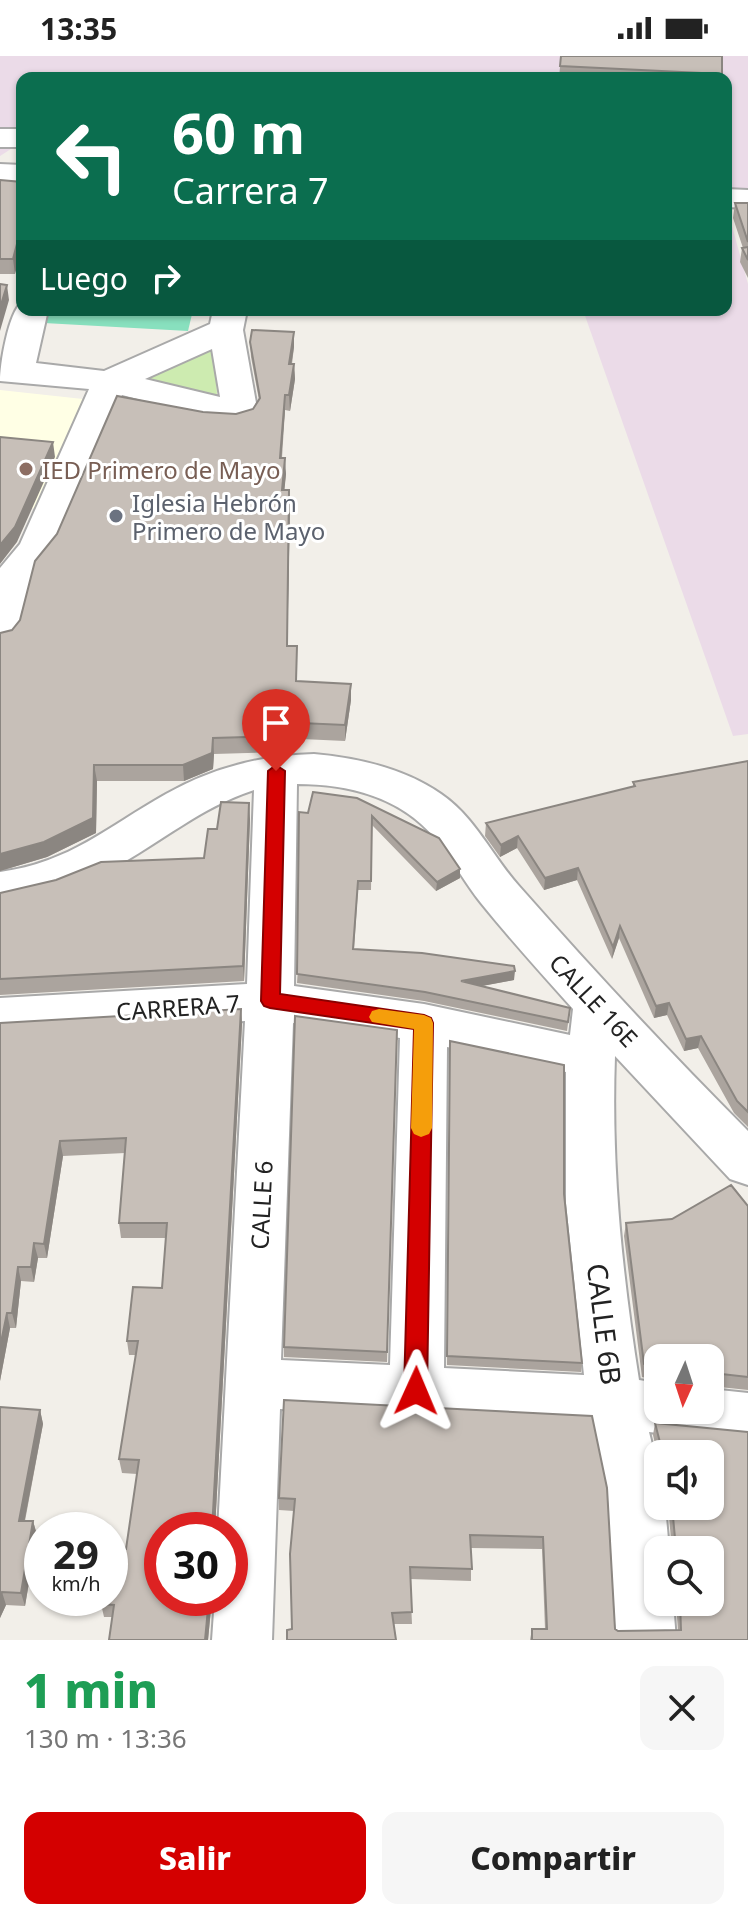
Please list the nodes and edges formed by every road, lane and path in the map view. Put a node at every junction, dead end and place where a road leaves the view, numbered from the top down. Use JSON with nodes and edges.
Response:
{"nodes":[{"id":1,"x":17,"y":316,"type":"edge"},
{"id":2,"x":228,"y":320,"type":"edge"},
{"id":3,"x":8,"y":372,"type":"edge"},
{"id":4,"x":110,"y":381,"type":"junction"},
{"id":5,"x":0,"y":634,"type":"edge"},
{"id":6,"x":276,"y":771,"type":"junction"},
{"id":7,"x":0,"y":889,"type":"edge"},
{"id":8,"x":270,"y":1001,"type":"junction"},
{"id":9,"x":597,"y":1006,"type":"junction"},
{"id":10,"x":0,"y":1017,"type":"edge"},
{"id":11,"x":424,"y":1023,"type":"junction"},
{"id":12,"x":590,"y":1058,"type":"junction"},
{"id":13,"x":748,"y":1164,"type":"edge"},
{"id":14,"x":252,"y":1383,"type":"junction"},
{"id":15,"x":416,"y":1391,"type":"junction"},
{"id":16,"x":636,"y":1405,"type":"edge"},
{"id":17,"x":724,"y":1416,"type":"edge"},
{"id":18,"x":748,"y":1418,"type":"edge"},
{"id":19,"x":242,"y":1640,"type":"edge"},
{"id":20,"x":646,"y":1640,"type":"edge"}],
"edges":[{"from":1,"to":3,"type":"street"},
{"from":2,"to":4,"type":"street"},
{"from":2,"to":4,"type":"street"},
{"from":3,"to":4,"type":"street"},
{"from":4,"to":5,"type":"street"},
{"from":6,"to":7,"type":"street","name":"CALLE 16E"},
{"from":6,"to":8,"type":"street","name":"CALLE 6"},
{"from":6,"to":9,"type":"street","name":"CALLE 16E"},
{"from":8,"to":10,"type":"street","name":"CARRERA 7"},
{"from":8,"to":11,"type":"street","name":"CARRERA 7"},
{"from":8,"to":14,"type":"street","name":"CALLE 6"},
{"from":9,"to":12,"type":"street","name":"CALLE 6B"},
{"from":9,"to":13,"type":"street","name":"CALLE 16E"},
{"from":11,"to":12,"type":"street","name":"CARRERA 7"},
{"from":11,"to":15,"type":"street"},
{"from":12,"to":16,"type":"street","name":"CALLE 6B"},
{"from":14,"to":15,"type":"street"},
{"from":14,"to":19,"type":"street","name":"CALLE 6"},
{"from":15,"to":16,"type":"street"},
{"from":16,"to":20,"type":"street","name":"CALLE 6B"},
{"from":17,"to":18,"type":"street"}]}
